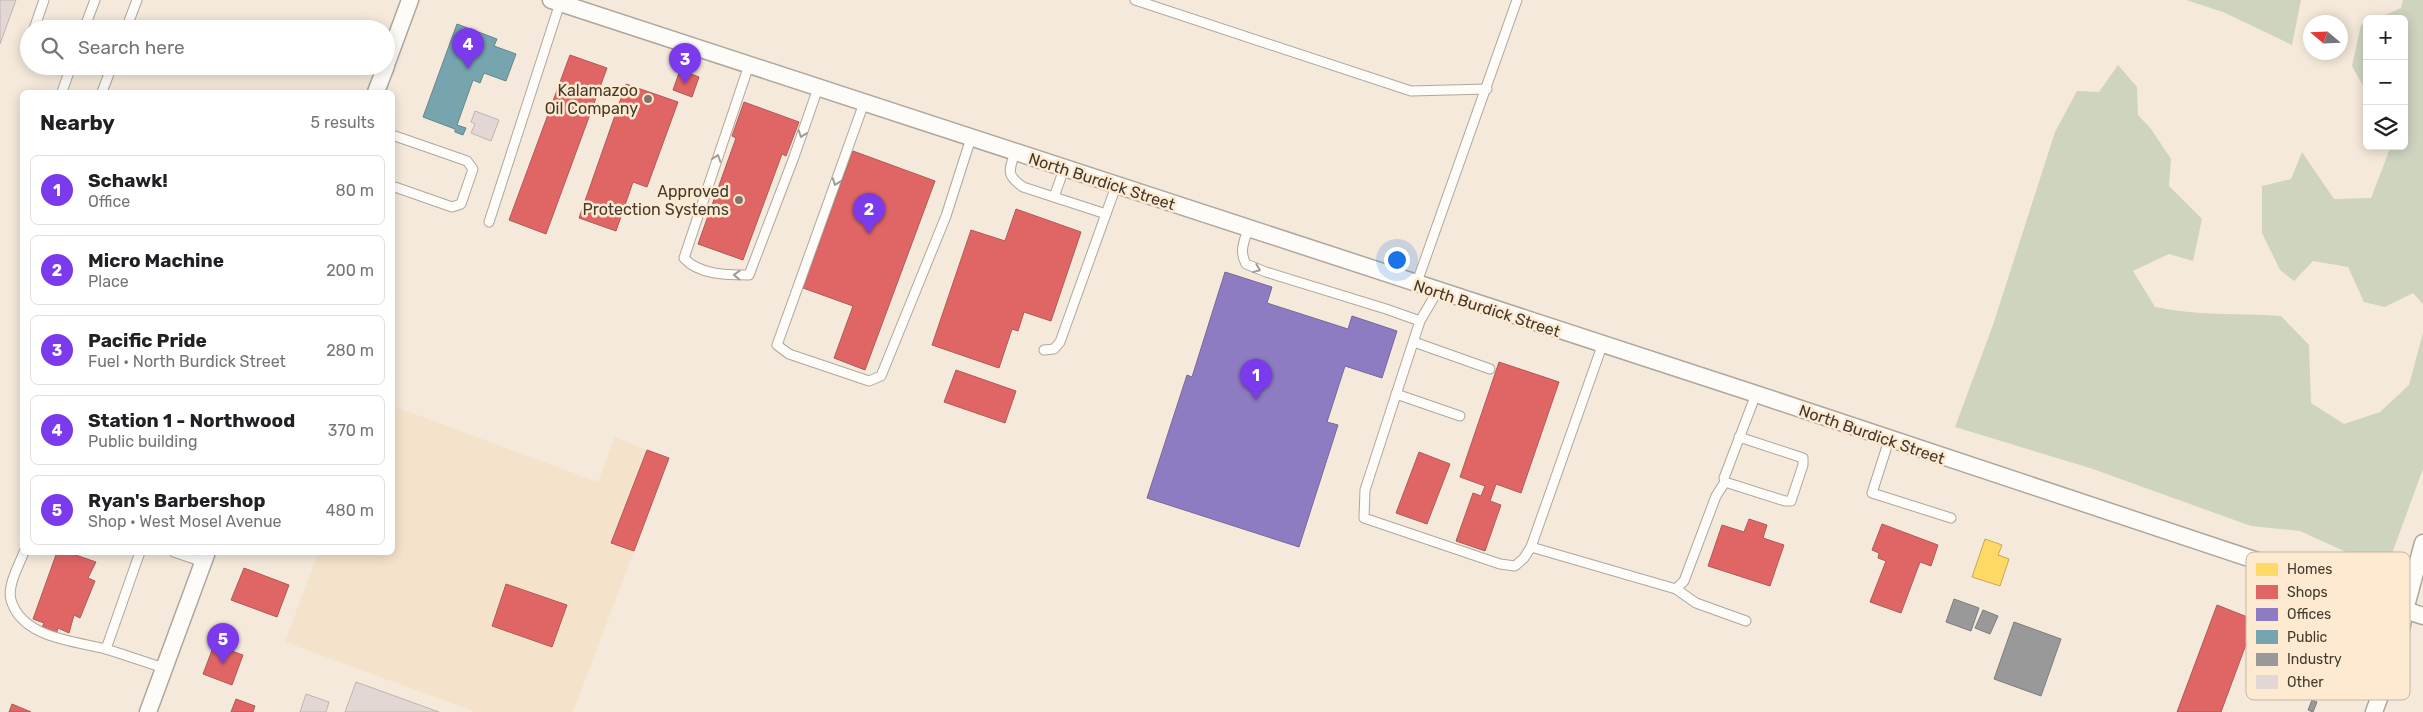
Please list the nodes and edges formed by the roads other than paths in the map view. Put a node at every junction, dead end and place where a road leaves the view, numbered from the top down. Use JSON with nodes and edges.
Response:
{"nodes":[{"id":1,"x":44,"y":0,"type":"edge"},
{"id":2,"x":94,"y":0,"type":"edge"},
{"id":3,"x":137,"y":0,"type":"edge"},
{"id":4,"x":410,"y":0,"type":"edge"},
{"id":5,"x":1135,"y":0,"type":"edge"},
{"id":6,"x":1517,"y":0,"type":"edge"},
{"id":7,"x":555,"y":2,"type":"edge"},
{"id":8,"x":37,"y":20,"type":"edge"},
{"id":9,"x":87,"y":20,"type":"edge"},
{"id":10,"x":129,"y":20,"type":"edge"},
{"id":11,"x":395,"y":41,"type":"edge"},
{"id":12,"x":748,"y":65,"type":"junction"},
{"id":13,"x":68,"y":75,"type":"edge"},
{"id":14,"x":109,"y":75,"type":"edge"},
{"id":15,"x":383,"y":75,"type":"edge"},
{"id":16,"x":818,"y":88,"type":"junction"},
{"id":17,"x":1487,"y":89,"type":"junction"},
{"id":18,"x":63,"y":90,"type":"edge"},
{"id":19,"x":103,"y":90,"type":"edge"},
{"id":20,"x":377,"y":90,"type":"edge"},
{"id":21,"x":864,"y":103,"type":"junction"},
{"id":22,"x":395,"y":136,"type":"edge"},
{"id":23,"x":971,"y":138,"type":"junction"},
{"id":24,"x":1014,"y":152,"type":"junction"},
{"id":25,"x":1064,"y":169,"type":"junction"},
{"id":26,"x":1116,"y":186,"type":"junction"},
{"id":27,"x":395,"y":187,"type":"edge"},
{"id":28,"x":1054,"y":197,"type":"junction"},
{"id":29,"x":1106,"y":214,"type":"junction"},
{"id":30,"x":489,"y":222,"type":"dead end"},
{"id":31,"x":1248,"y":229,"type":"junction"},
{"id":32,"x":1416,"y":285,"type":"junction"},
{"id":33,"x":1437,"y":292,"type":"junction"},
{"id":34,"x":1420,"y":321,"type":"junction"},
{"id":35,"x":1414,"y":342,"type":"junction"},
{"id":36,"x":1602,"y":346,"type":"junction"},
{"id":37,"x":1044,"y":350,"type":"dead end"},
{"id":38,"x":1490,"y":369,"type":"dead end"},
{"id":39,"x":1396,"y":394,"type":"junction"},
{"id":40,"x":1756,"y":394,"type":"junction"},
{"id":41,"x":1460,"y":416,"type":"dead end"},
{"id":42,"x":1739,"y":437,"type":"junction"},
{"id":43,"x":1889,"y":440,"type":"junction"},
{"id":44,"x":1725,"y":482,"type":"junction"},
{"id":45,"x":1951,"y":518,"type":"dead end"},
{"id":46,"x":2423,"y":543,"type":"edge"},
{"id":47,"x":1531,"y":547,"type":"junction"},
{"id":48,"x":23,"y":555,"type":"edge"},
{"id":49,"x":139,"y":555,"type":"edge"},
{"id":50,"x":193,"y":555,"type":"edge"},
{"id":51,"x":205,"y":557,"type":"edge"},
{"id":52,"x":2246,"y":558,"type":"edge"},
{"id":53,"x":1676,"y":589,"type":"junction"},
{"id":54,"x":2410,"y":591,"type":"edge"},
{"id":55,"x":2410,"y":612,"type":"edge"},
{"id":56,"x":2423,"y":616,"type":"edge"},
{"id":57,"x":1746,"y":622,"type":"dead end"},
{"id":58,"x":106,"y":650,"type":"junction"},
{"id":59,"x":164,"y":668,"type":"junction"},
{"id":60,"x":2378,"y":700,"type":"edge"},
{"id":61,"x":148,"y":712,"type":"edge"},
{"id":62,"x":2374,"y":712,"type":"edge"}],
"edges":[{"from":1,"to":8,"type":"lane"},
{"from":2,"to":9,"type":"lane"},
{"from":3,"to":10,"type":"lane"},
{"from":4,"to":11,"type":"street"},
{"from":5,"to":17,"type":"lane"},
{"from":6,"to":17,"type":"lane"},
{"from":7,"to":12,"type":"street","name":"North Burdick Street"},
{"from":7,"to":30,"type":"lane"},
{"from":12,"to":16,"type":"street","name":"North Burdick Street"},
{"from":16,"to":12,"type":"lane","one_way":true},
{"from":13,"to":18,"type":"lane"},
{"from":14,"to":19,"type":"lane"},
{"from":15,"to":20,"type":"street"},
{"from":16,"to":21,"type":"street","name":"North Burdick Street"},
{"from":17,"to":32,"type":"lane"},
{"from":21,"to":23,"type":"street","name":"North Burdick Street"},
{"from":21,"to":23,"type":"lane","one_way":true},
{"from":22,"to":27,"type":"lane"},
{"from":23,"to":24,"type":"street","name":"North Burdick Street"},
{"from":24,"to":25,"type":"street","name":"North Burdick Street"},
{"from":24,"to":28,"type":"lane"},
{"from":25,"to":26,"type":"street","name":"North Burdick Street"},
{"from":25,"to":28,"type":"lane"},
{"from":26,"to":29,"type":"lane"},
{"from":26,"to":31,"type":"street","name":"North Burdick Street"},
{"from":28,"to":29,"type":"lane"},
{"from":29,"to":37,"type":"lane"},
{"from":31,"to":32,"type":"street","name":"North Burdick Street"},
{"from":31,"to":34,"type":"lane","one_way":true},
{"from":32,"to":33,"type":"street","name":"North Burdick Street"},
{"from":33,"to":34,"type":"lane"},
{"from":33,"to":36,"type":"street","name":"North Burdick Street"},
{"from":34,"to":35,"type":"lane"},
{"from":35,"to":38,"type":"lane"},
{"from":35,"to":39,"type":"lane"},
{"from":36,"to":40,"type":"street","name":"North Burdick Street"},
{"from":36,"to":47,"type":"lane"},
{"from":39,"to":41,"type":"lane"},
{"from":39,"to":47,"type":"lane"},
{"from":40,"to":42,"type":"lane"},
{"from":40,"to":43,"type":"street","name":"North Burdick Street"},
{"from":42,"to":44,"type":"lane"},
{"from":42,"to":44,"type":"lane"},
{"from":43,"to":45,"type":"lane"},
{"from":43,"to":52,"type":"street","name":"North Burdick Street"},
{"from":44,"to":53,"type":"lane"},
{"from":46,"to":54,"type":"street"},
{"from":47,"to":53,"type":"lane"},
{"from":48,"to":58,"type":"lane"},
{"from":49,"to":58,"type":"lane"},
{"from":50,"to":51,"type":"lane"},
{"from":51,"to":59,"type":"street"},
{"from":53,"to":57,"type":"lane"},
{"from":55,"to":56,"type":"street","name":"North Burdick Street"},
{"from":58,"to":59,"type":"lane"},
{"from":59,"to":61,"type":"street"},
{"from":60,"to":62,"type":"street"}]}
